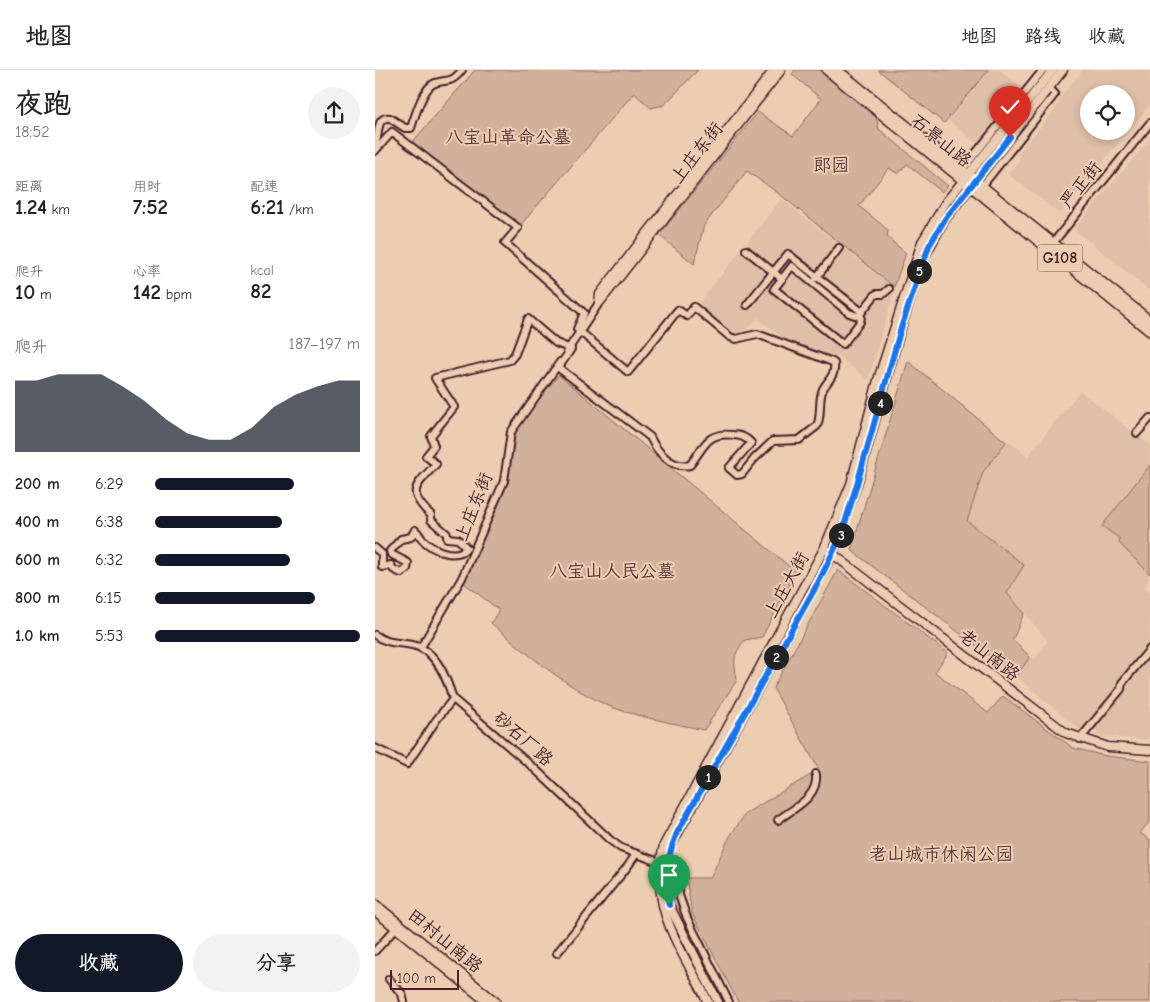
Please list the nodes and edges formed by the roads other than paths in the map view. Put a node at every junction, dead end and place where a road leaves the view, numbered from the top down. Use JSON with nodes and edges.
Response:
{"nodes":[{"id":1,"x":462,"y":70,"type":"edge"},
{"id":2,"x":774,"y":70,"type":"edge"},
{"id":3,"x":781,"y":70,"type":"edge"},
{"id":4,"x":827,"y":70,"type":"edge"},
{"id":5,"x":837,"y":70,"type":"edge"},
{"id":6,"x":1043,"y":70,"type":"edge"},
{"id":7,"x":1053,"y":70,"type":"edge"},
{"id":8,"x":1063,"y":70,"type":"edge"},
{"id":9,"x":1049,"y":88,"type":"junction"},
{"id":10,"x":1150,"y":124,"type":"edge"},
{"id":11,"x":375,"y":144,"type":"edge"},
{"id":12,"x":375,"y":151,"type":"edge"},
{"id":13,"x":971,"y":179,"type":"junction"},
{"id":14,"x":1053,"y":243,"type":"junction"},
{"id":15,"x":839,"y":248,"type":"dead end"},
{"id":16,"x":746,"y":250,"type":"dead end"},
{"id":17,"x":773,"y":272,"type":"junction"},
{"id":18,"x":817,"y":276,"type":"junction"},
{"id":19,"x":782,"y":279,"type":"junction"},
{"id":20,"x":812,"y":282,"type":"junction"},
{"id":21,"x":889,"y":289,"type":"dead end"},
{"id":22,"x":599,"y":303,"type":"junction"},
{"id":23,"x":747,"y":304,"type":"dead end"},
{"id":24,"x":860,"y":314,"type":"junction"},
{"id":25,"x":1150,"y":321,"type":"edge"},
{"id":26,"x":1150,"y":331,"type":"edge"},
{"id":27,"x":1150,"y":418,"type":"edge"},
{"id":28,"x":1137,"y":433,"type":"dead end"},
{"id":29,"x":375,"y":548,"type":"edge"},
{"id":30,"x":825,"y":549,"type":"junction"},
{"id":31,"x":833,"y":553,"type":"junction"},
{"id":32,"x":375,"y":635,"type":"edge"},
{"id":33,"x":421,"y":647,"type":"junction"},
{"id":34,"x":1150,"y":649,"type":"edge"},
{"id":35,"x":453,"y":699,"type":"junction"},
{"id":36,"x":1080,"y":739,"type":"junction"},
{"id":37,"x":375,"y":748,"type":"edge"},
{"id":38,"x":1150,"y":750,"type":"edge"},
{"id":39,"x":817,"y":774,"type":"dead end"},
{"id":40,"x":778,"y":820,"type":"dead end"},
{"id":41,"x":636,"y":854,"type":"junction"},
{"id":42,"x":659,"y":863,"type":"junction"},
{"id":43,"x":667,"y":866,"type":"junction"},
{"id":44,"x":679,"y":870,"type":"dead end"},
{"id":45,"x":375,"y":904,"type":"edge"},
{"id":46,"x":375,"y":911,"type":"edge"},
{"id":47,"x":396,"y":928,"type":"junction"},
{"id":48,"x":375,"y":951,"type":"edge"},
{"id":49,"x":557,"y":953,"type":"dead end"},
{"id":50,"x":389,"y":980,"type":"dead end"},
{"id":51,"x":404,"y":1002,"type":"edge"},
{"id":52,"x":487,"y":1002,"type":"edge"},
{"id":53,"x":496,"y":1002,"type":"edge"},
{"id":54,"x":708,"y":1002,"type":"edge"},
{"id":55,"x":718,"y":1002,"type":"edge"},
{"id":56,"x":729,"y":1002,"type":"edge"}],
"edges":[{"from":1,"to":11,"type":"street"},
{"from":2,"to":22,"type":"main road","name":"上庄东街"},
{"from":3,"to":22,"type":"main road","name":"上庄东街"},
{"from":4,"to":13,"type":"highway","name":"石景山路","number":"G108"},
{"from":5,"to":13,"type":"highway","name":"石景山路","number":"G108"},
{"from":6,"to":13,"type":"street"},
{"from":7,"to":13,"type":"main road"},
{"from":8,"to":9,"type":"main road"},
{"from":9,"to":13,"type":"main road"},
{"from":9,"to":13,"type":"street"},
{"from":10,"to":14,"type":"street","name":"严正街"},
{"from":12,"to":29,"type":"street"},
{"from":13,"to":14,"type":"highway","name":"石景山路","number":"G108"},
{"from":13,"to":26,"type":"highway","name":"石景山路","number":"G108"},
{"from":13,"to":30,"type":"main road","name":"上庄大街"},
{"from":13,"to":31,"type":"main road","name":"上庄大街"},
{"from":14,"to":25,"type":"highway","name":"石景山路","number":"G108"},
{"from":15,"to":18,"type":"street"},
{"from":16,"to":17,"type":"street"},
{"from":17,"to":18,"type":"street"},
{"from":17,"to":19,"type":"street"},
{"from":17,"to":23,"type":"street"},
{"from":18,"to":20,"type":"street"},
{"from":18,"to":24,"type":"street"},
{"from":19,"to":20,"type":"street"},
{"from":19,"to":24,"type":"street"},
{"from":20,"to":24,"type":"street"},
{"from":21,"to":24,"type":"street"},
{"from":22,"to":33,"type":"street","name":"上庄东街"},
{"from":27,"to":28,"type":"street"},
{"from":30,"to":31,"type":"main road","name":"老山南路"},
{"from":30,"to":42,"type":"main road","name":"上庄大街"},
{"from":31,"to":36,"type":"main road","name":"老山南路"},
{"from":31,"to":43,"type":"main road","name":"上庄大街"},
{"from":32,"to":33,"type":"street"},
{"from":33,"to":35,"type":"street"},
{"from":34,"to":36,"type":"street"},
{"from":35,"to":37,"type":"street"},
{"from":35,"to":41,"type":"street","name":"砂石厂路"},
{"from":36,"to":38,"type":"main road","name":"老山南路"},
{"from":39,"to":40,"type":"street"},
{"from":41,"to":42,"type":"street","name":"砂石厂路"},
{"from":41,"to":49,"type":"street"},
{"from":42,"to":43,"type":"street","name":"砂石厂路"},
{"from":42,"to":54,"type":"main road","name":"上庄大街"},
{"from":43,"to":55,"type":"main road","name":"上庄大街"},
{"from":44,"to":56,"type":"street"},
{"from":45,"to":53,"type":"main road","name":"田村山南路"},
{"from":46,"to":47,"type":"main road","name":"田村山南路"},
{"from":47,"to":48,"type":"street"},
{"from":47,"to":52,"type":"main road","name":"田村山南路"},
{"from":50,"to":51,"type":"street"}]}
